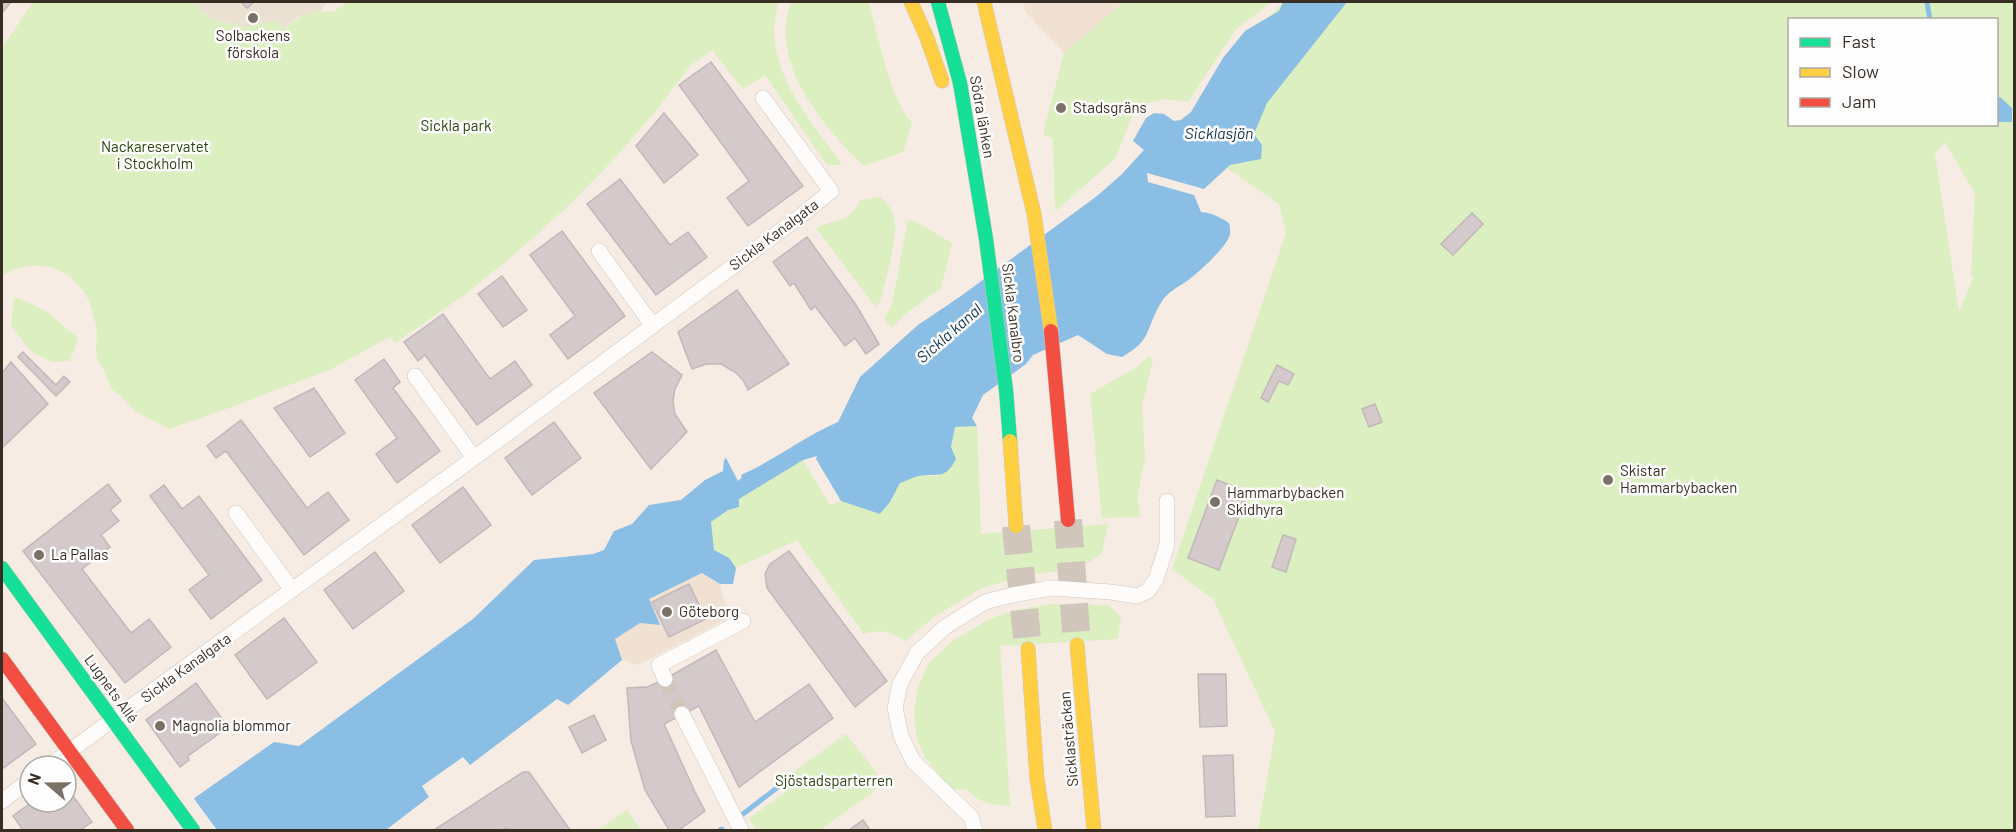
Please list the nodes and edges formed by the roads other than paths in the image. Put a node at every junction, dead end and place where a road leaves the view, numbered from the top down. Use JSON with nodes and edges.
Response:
{"nodes":[{"id":1,"x":911,"y":2,"type":"edge"},
{"id":2,"x":938,"y":2,"type":"edge"},
{"id":3,"x":984,"y":2,"type":"edge"},
{"id":4,"x":998,"y":2,"type":"edge"},
{"id":5,"x":763,"y":98,"type":"dead end"},
{"id":6,"x":1020,"y":147,"type":"junction"},
{"id":7,"x":986,"y":239,"type":"junction"},
{"id":8,"x":598,"y":251,"type":"dead end"},
{"id":9,"x":653,"y":326,"type":"junction"},
{"id":10,"x":415,"y":375,"type":"dead end"},
{"id":11,"x":474,"y":458,"type":"junction"},
{"id":12,"x":1167,"y":501,"type":"dead end"},
{"id":13,"x":236,"y":513,"type":"dead end"},
{"id":14,"x":1068,"y":520,"type":"tunnel mouth"},
{"id":15,"x":1016,"y":526,"type":"tunnel mouth"},
{"id":16,"x":2,"y":568,"type":"edge"},
{"id":17,"x":292,"y":590,"type":"junction"},
{"id":18,"x":742,"y":621,"type":"dead end"},
{"id":19,"x":1077,"y":645,"type":"tunnel mouth"},
{"id":20,"x":1028,"y":649,"type":"tunnel mouth"},
{"id":21,"x":2,"y":659,"type":"edge"},
{"id":22,"x":665,"y":679,"type":"tunnel mouth"},
{"id":23,"x":682,"y":714,"type":"tunnel mouth"},
{"id":24,"x":114,"y":721,"type":"junction"},
{"id":25,"x":69,"y":752,"type":"junction"},
{"id":26,"x":66,"y":754,"type":"edge"},
{"id":27,"x":1037,"y":779,"type":"junction"},
{"id":28,"x":18,"y":789,"type":"edge"},
{"id":29,"x":2,"y":801,"type":"edge"},
{"id":30,"x":127,"y":831,"type":"edge"},
{"id":31,"x":193,"y":831,"type":"edge"},
{"id":32,"x":741,"y":831,"type":"edge"},
{"id":33,"x":975,"y":831,"type":"edge"},
{"id":34,"x":1040,"y":831,"type":"edge"},
{"id":35,"x":1045,"y":831,"type":"edge"},
{"id":36,"x":1094,"y":831,"type":"edge"}],
"edges":[{"from":1,"to":7,"type":"main road"},
{"from":2,"to":7,"type":"main road","name":"Södra länken"},
{"from":3,"to":6,"type":"main road","name":"Södra länken"},
{"from":4,"to":6,"type":"main road"},
{"from":5,"to":9,"type":"street","name":"Sickla Kanalgata"},
{"from":6,"to":14,"type":"main road","name":"Södra länken"},
{"from":7,"to":15,"type":"main road","name":"Sickla Kanalbro"},
{"from":8,"to":9,"type":"street"},
{"from":9,"to":11,"type":"street","name":"Sickla Kanalgata"},
{"from":10,"to":11,"type":"street"},
{"from":11,"to":17,"type":"street","name":"Sickla Kanalgata"},
{"from":12,"to":33,"type":"street"},
{"from":13,"to":17,"type":"street"},
{"from":16,"to":24,"type":"main road","name":"Lugnets Allé"},
{"from":17,"to":24,"type":"street","name":"Sickla Kanalgata"},
{"from":18,"to":22,"type":"street"},
{"from":19,"to":36,"type":"main road","name":"Sicklasträckan"},
{"from":20,"to":27,"type":"main road"},
{"from":21,"to":25,"type":"main road"},
{"from":23,"to":32,"type":"street"},
{"from":24,"to":25,"type":"street","name":"Sickla Kanalgata"},
{"from":24,"to":31,"type":"main road","name":"Lugnets Allé"},
{"from":25,"to":26,"type":"street","name":"Sickla Kanalgata"},
{"from":25,"to":30,"type":"main road"},
{"from":27,"to":34,"type":"main road"},
{"from":27,"to":35,"type":"main road"},
{"from":28,"to":29,"type":"street"}]}
